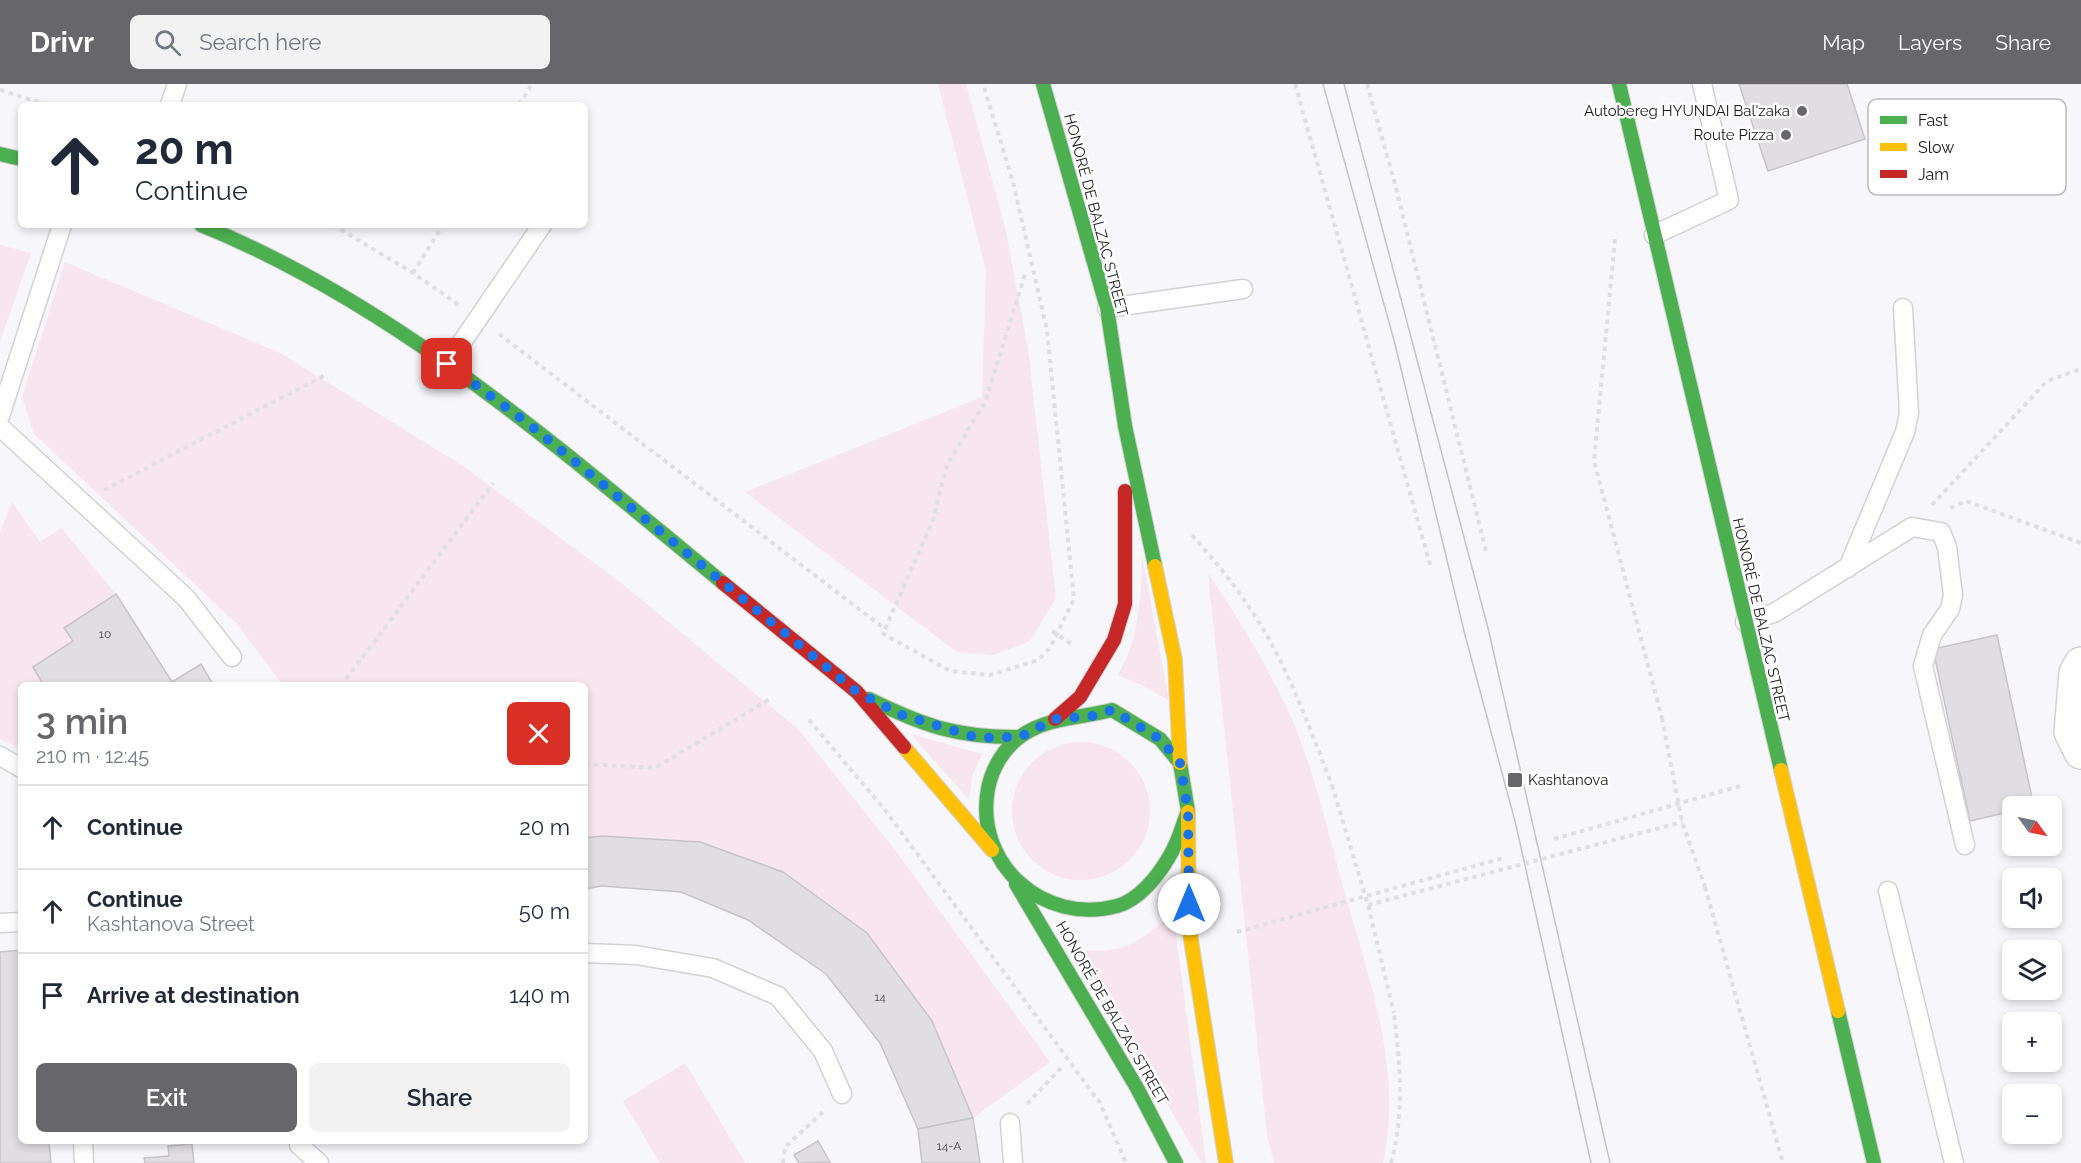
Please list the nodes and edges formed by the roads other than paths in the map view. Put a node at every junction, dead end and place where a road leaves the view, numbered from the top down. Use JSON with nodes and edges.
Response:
{"nodes":[{"id":1,"x":177,"y":84,"type":"edge"},
{"id":2,"x":1043,"y":84,"type":"edge"},
{"id":3,"x":1619,"y":84,"type":"edge"},
{"id":4,"x":1702,"y":84,"type":"edge"},
{"id":5,"x":171,"y":102,"type":"edge"},
{"id":6,"x":0,"y":154,"type":"edge"},
{"id":7,"x":18,"y":158,"type":"edge"},
{"id":8,"x":61,"y":228,"type":"edge"},
{"id":9,"x":208,"y":228,"type":"edge"},
{"id":10,"x":540,"y":228,"type":"edge"},
{"id":11,"x":1654,"y":235,"type":"junction"},
{"id":12,"x":1243,"y":289,"type":"dead end"},
{"id":13,"x":1107,"y":308,"type":"junction"},
{"id":14,"x":1903,"y":308,"type":"dead end"},
{"id":15,"x":447,"y":364,"type":"junction"},
{"id":16,"x":0,"y":416,"type":"edge"},
{"id":17,"x":1125,"y":426,"type":"junction"},
{"id":18,"x":0,"y":427,"type":"edge"},
{"id":19,"x":1848,"y":568,"type":"junction"},
{"id":20,"x":1744,"y":622,"type":"junction"},
{"id":21,"x":232,"y":657,"type":"dead end"},
{"id":22,"x":2081,"y":664,"type":"edge"},
{"id":23,"x":857,"y":692,"type":"junction"},
{"id":24,"x":1055,"y":719,"type":"junction"},
{"id":25,"x":1020,"y":737,"type":"junction"},
{"id":26,"x":2081,"y":752,"type":"edge"},
{"id":27,"x":0,"y":756,"type":"edge"},
{"id":28,"x":1180,"y":763,"type":"junction"},
{"id":29,"x":18,"y":766,"type":"edge"},
{"id":30,"x":1188,"y":811,"type":"junction"},
{"id":31,"x":1965,"y":845,"type":"dead end"},
{"id":32,"x":992,"y":850,"type":"junction"},
{"id":33,"x":1015,"y":882,"type":"junction"},
{"id":34,"x":1888,"y":891,"type":"dead end"},
{"id":35,"x":18,"y":922,"type":"edge"},
{"id":36,"x":0,"y":924,"type":"edge"},
{"id":37,"x":588,"y":953,"type":"edge"},
{"id":38,"x":842,"y":1094,"type":"road end"},
{"id":39,"x":1010,"y":1123,"type":"road end"},
{"id":40,"x":83,"y":1144,"type":"edge"},
{"id":41,"x":299,"y":1144,"type":"edge"},
{"id":42,"x":84,"y":1163,"type":"edge"},
{"id":43,"x":319,"y":1163,"type":"edge"},
{"id":44,"x":1013,"y":1163,"type":"edge"},
{"id":45,"x":1176,"y":1163,"type":"edge"},
{"id":46,"x":1226,"y":1163,"type":"edge"},
{"id":47,"x":1874,"y":1163,"type":"edge"},
{"id":48,"x":1954,"y":1163,"type":"edge"}],
"edges":[{"from":1,"to":5,"type":"lane"},
{"from":2,"to":13,"type":"street","name":"HONORÉ DE BALZAC STREET"},
{"from":3,"to":11,"type":"street","name":"HONORÉ DE BALZAC STREET"},
{"from":4,"to":11,"type":"lane"},
{"from":6,"to":7,"type":"street"},
{"from":8,"to":16,"type":"lane"},
{"from":9,"to":15,"type":"street"},
{"from":10,"to":15,"type":"lane"},
{"from":11,"to":20,"type":"street","name":"HONORÉ DE BALZAC STREET"},
{"from":12,"to":13,"type":"lane"},
{"from":13,"to":17,"type":"street","name":"HONORÉ DE BALZAC STREET"},
{"from":14,"to":19,"type":"lane"},
{"from":15,"to":23,"type":"street"},
{"from":17,"to":24,"type":"street","name":"HONORÉ DE BALZAC STREET"},
{"from":17,"to":28,"type":"street","name":"HONORÉ DE BALZAC STREET"},
{"from":18,"to":21,"type":"lane"},
{"from":19,"to":20,"type":"lane"},
{"from":19,"to":31,"type":"lane"},
{"from":20,"to":47,"type":"street","name":"HONORÉ DE BALZAC STREET"},
{"from":22,"to":26,"type":"street"},
{"from":23,"to":25,"type":"street"},
{"from":23,"to":32,"type":"street"},
{"from":24,"to":25,"type":"street"},
{"from":24,"to":28,"type":"street"},
{"from":25,"to":32,"type":"street"},
{"from":27,"to":29,"type":"lane"},
{"from":28,"to":30,"type":"street"},
{"from":30,"to":33,"type":"street"},
{"from":30,"to":46,"type":"street"},
{"from":32,"to":33,"type":"street"},
{"from":33,"to":45,"type":"street","name":"HONORÉ DE BALZAC STREET"},
{"from":34,"to":48,"type":"lane"},
{"from":35,"to":36,"type":"lane"},
{"from":37,"to":38,"type":"lane"},
{"from":39,"to":44,"type":"lane"},
{"from":40,"to":42,"type":"lane"},
{"from":41,"to":43,"type":"lane"}]}
